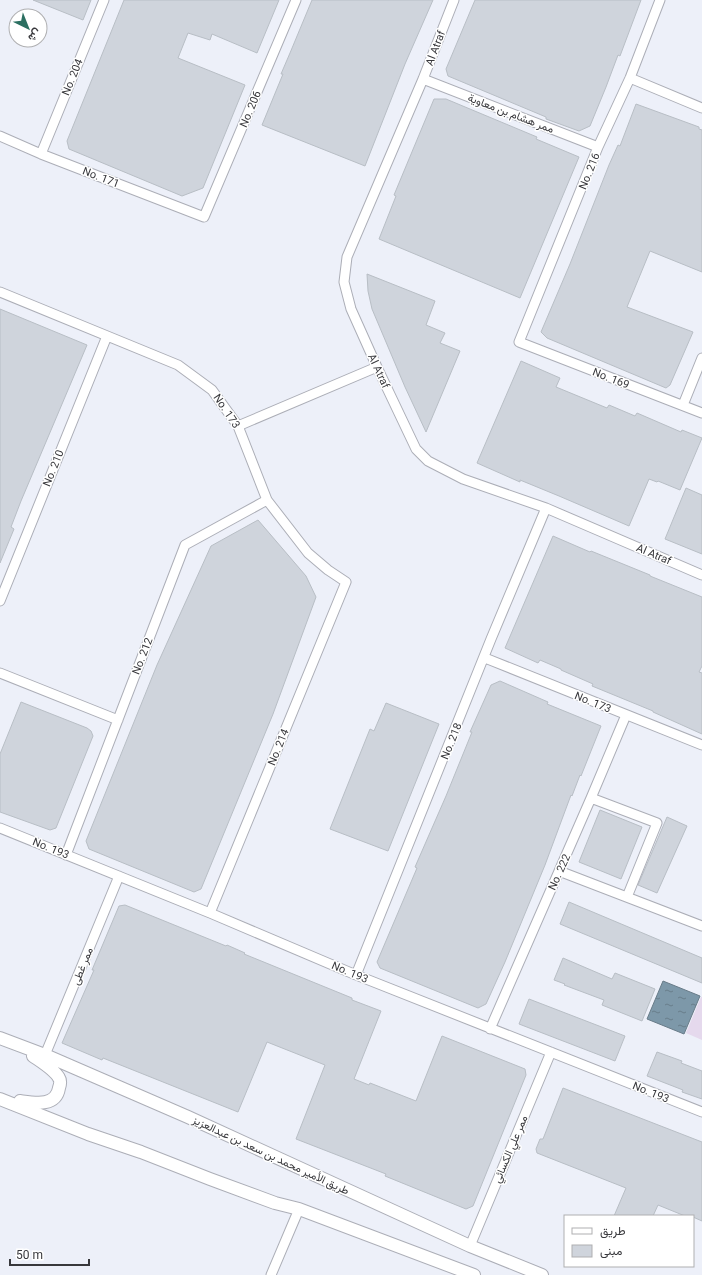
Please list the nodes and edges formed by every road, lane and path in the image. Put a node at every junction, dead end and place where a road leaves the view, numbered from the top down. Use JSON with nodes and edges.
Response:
{"nodes":[{"id":1,"x":104,"y":0,"type":"edge"},
{"id":2,"x":296,"y":0,"type":"edge"},
{"id":3,"x":454,"y":0,"type":"edge"},
{"id":4,"x":660,"y":0,"type":"edge"},
{"id":5,"x":630,"y":78,"type":"junction"},
{"id":6,"x":423,"y":79,"type":"junction"},
{"id":7,"x":702,"y":108,"type":"edge"},
{"id":8,"x":0,"y":136,"type":"edge"},
{"id":9,"x":598,"y":147,"type":"junction"},
{"id":10,"x":41,"y":154,"type":"junction"},
{"id":11,"x":204,"y":217,"type":"joint"},
{"id":12,"x":0,"y":292,"type":"edge"},
{"id":13,"x":106,"y":336,"type":"junction"},
{"id":14,"x":519,"y":342,"type":"joint"},
{"id":15,"x":702,"y":358,"type":"edge"},
{"id":16,"x":377,"y":367,"type":"junction"},
{"id":17,"x":683,"y":405,"type":"junction"},
{"id":18,"x":702,"y":413,"type":"edge"},
{"id":19,"x":238,"y":426,"type":"junction"},
{"id":20,"x":267,"y":500,"type":"junction"},
{"id":21,"x":546,"y":508,"type":"junction"},
{"id":22,"x":702,"y":575,"type":"edge"},
{"id":23,"x":346,"y":582,"type":"joint"},
{"id":24,"x":0,"y":600,"type":"edge"},
{"id":25,"x":485,"y":658,"type":"junction"},
{"id":26,"x":0,"y":673,"type":"edge"},
{"id":27,"x":626,"y":715,"type":"junction"},
{"id":28,"x":118,"y":720,"type":"junction"},
{"id":29,"x":702,"y":745,"type":"edge"},
{"id":30,"x":591,"y":798,"type":"junction"},
{"id":31,"x":0,"y":828,"type":"edge"},
{"id":32,"x":66,"y":855,"type":"junction"},
{"id":33,"x":559,"y":871,"type":"junction"},
{"id":34,"x":119,"y":876,"type":"junction"},
{"id":35,"x":627,"y":897,"type":"junction"},
{"id":36,"x":210,"y":913,"type":"junction"},
{"id":37,"x":702,"y":926,"type":"edge"},
{"id":38,"x":356,"y":975,"type":"junction"},
{"id":39,"x":490,"y":1029,"type":"junction"},
{"id":40,"x":4,"y":1039,"type":"edge"},
{"id":41,"x":551,"y":1052,"type":"junction"},
{"id":42,"x":45,"y":1056,"type":"junction"},
{"id":43,"x":0,"y":1099,"type":"edge"},
{"id":44,"x":702,"y":1112,"type":"edge"},
{"id":45,"x":299,"y":1209,"type":"junction"},
{"id":46,"x":470,"y":1246,"type":"junction"},
{"id":47,"x":271,"y":1275,"type":"edge"},
{"id":48,"x":474,"y":1275,"type":"edge"},
{"id":49,"x":542,"y":1275,"type":"edge"}],
"edges":[{"from":1,"to":10,"type":"street","name":"No. 204"},
{"from":2,"to":11,"type":"street","name":"No. 206"},
{"from":3,"to":6,"type":"street","name":"Al Atraf"},
{"from":4,"to":5,"type":"street","name":"No. 216"},
{"from":5,"to":7,"type":"street"},
{"from":5,"to":9,"type":"street","name":"No. 216"},
{"from":6,"to":9,"type":"street","name":"ممر هشام بن معاوية"},
{"from":6,"to":16,"type":"street","name":"Al Atraf"},
{"from":8,"to":10,"type":"street","name":"No. 171"},
{"from":9,"to":14,"type":"street","name":"No. 216"},
{"from":10,"to":11,"type":"street","name":"No. 171"},
{"from":12,"to":13,"type":"street","name":"No. 173"},
{"from":13,"to":19,"type":"street","name":"No. 173"},
{"from":13,"to":24,"type":"street","name":"No. 210"},
{"from":14,"to":17,"type":"street","name":"No. 169"},
{"from":15,"to":17,"type":"street"},
{"from":16,"to":19,"type":"street"},
{"from":16,"to":21,"type":"street","name":"Al Atraf"},
{"from":17,"to":18,"type":"street","name":"No. 169"},
{"from":19,"to":20,"type":"street","name":"No. 173"},
{"from":20,"to":23,"type":"street","name":"No. 173"},
{"from":20,"to":28,"type":"street","name":"No. 212"},
{"from":21,"to":22,"type":"street","name":"Al Atraf"},
{"from":21,"to":25,"type":"street","name":"No. 218"},
{"from":23,"to":36,"type":"street","name":"No. 214"},
{"from":25,"to":27,"type":"street","name":"No. 173"},
{"from":25,"to":38,"type":"street","name":"No. 218"},
{"from":26,"to":28,"type":"street"},
{"from":27,"to":29,"type":"street","name":"No. 173"},
{"from":27,"to":30,"type":"street","name":"No. 222"},
{"from":28,"to":32,"type":"street","name":"No. 212"},
{"from":30,"to":33,"type":"street","name":"No. 222"},
{"from":30,"to":35,"type":"street"},
{"from":31,"to":32,"type":"street","name":"No. 193"},
{"from":32,"to":34,"type":"street","name":"No. 193"},
{"from":33,"to":35,"type":"street"},
{"from":33,"to":39,"type":"street","name":"No. 222"},
{"from":34,"to":36,"type":"street","name":"No. 193"},
{"from":34,"to":42,"type":"street","name":"ممر غطى"},
{"from":35,"to":37,"type":"street"},
{"from":36,"to":38,"type":"street","name":"No. 193"},
{"from":38,"to":39,"type":"street","name":"No. 193"},
{"from":39,"to":41,"type":"street","name":"No. 193"},
{"from":40,"to":42,"type":"main road","name":"طريق الأمير محمد بن سعد بن عبدالعزيز"},
{"from":40,"to":43,"type":"main road"},
{"from":41,"to":44,"type":"street","name":"No. 193"},
{"from":41,"to":46,"type":"street","name":"ممر علي الكسائي"},
{"from":42,"to":46,"type":"main road","name":"طريق الأمير محمد بن سعد بن عبدالعزيز"},
{"from":43,"to":45,"type":"main road"},
{"from":45,"to":47,"type":"street"},
{"from":45,"to":48,"type":"main road"},
{"from":46,"to":49,"type":"main road","name":"طريق الأمير محمد بن سعد بن عبدالعزيز"}]}
